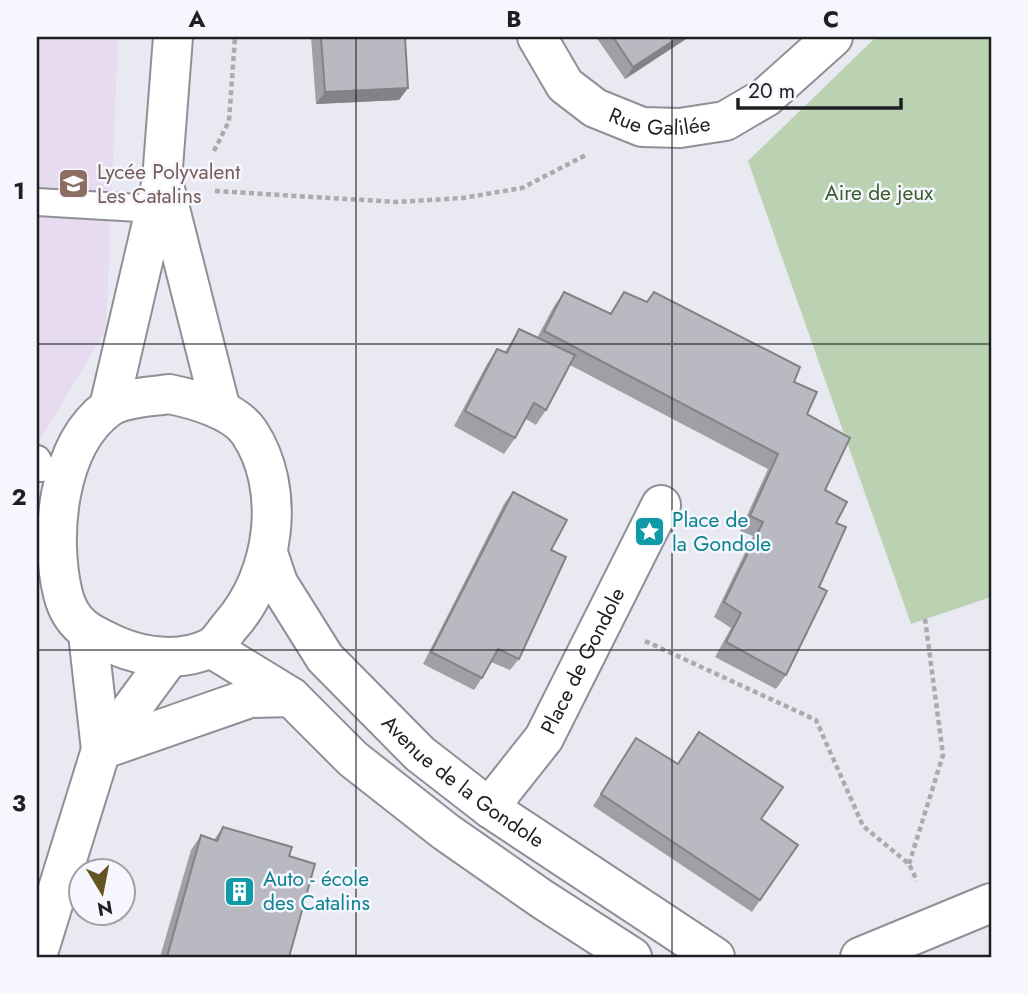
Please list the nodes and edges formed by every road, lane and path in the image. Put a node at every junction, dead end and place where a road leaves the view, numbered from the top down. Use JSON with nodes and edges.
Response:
{"nodes":[{"id":1,"x":173,"y":37,"type":"edge"},
{"id":2,"x":235,"y":37,"type":"edge"},
{"id":3,"x":537,"y":37,"type":"edge"},
{"id":4,"x":833,"y":37,"type":"edge"},
{"id":5,"x":642,"y":127,"type":"junction"},
{"id":6,"x":210,"y":158,"type":"dead end"},
{"id":7,"x":211,"y":183,"type":"dead end"},
{"id":8,"x":159,"y":194,"type":"junction"},
{"id":9,"x":37,"y":201,"type":"edge"},
{"id":10,"x":109,"y":407,"type":"junction"},
{"id":11,"x":221,"y":410,"type":"junction"},
{"id":12,"x":47,"y":462,"type":"edge"},
{"id":13,"x":661,"y":505,"type":"dead end"},
{"id":14,"x":268,"y":553,"type":"junction"},
{"id":15,"x":48,"y":575,"type":"edge"},
{"id":16,"x":925,"y":619,"type":"dead end"},
{"id":17,"x":603,"y":622,"type":"junction"},
{"id":18,"x":88,"y":634,"type":"junction"},
{"id":19,"x":211,"y":648,"type":"junction"},
{"id":20,"x":169,"y":658,"type":"junction"},
{"id":21,"x":291,"y":697,"type":"junction"},
{"id":22,"x":101,"y":750,"type":"junction"},
{"id":23,"x":491,"y":809,"type":"junction"},
{"id":24,"x":909,"y":864,"type":"junction"},
{"id":25,"x":991,"y":903,"type":"edge"},
{"id":26,"x":930,"y":940,"type":"edge"},
{"id":27,"x":37,"y":956,"type":"edge"},
{"id":28,"x":632,"y":957,"type":"edge"},
{"id":29,"x":715,"y":957,"type":"edge"},
{"id":30,"x":860,"y":957,"type":"edge"}],
"edges":[{"from":1,"to":8,"type":"street"},
{"from":2,"to":6,"type":"path"},
{"from":3,"to":5,"type":"street","name":"Rue Galilée"},
{"from":4,"to":5,"type":"street","name":"Rue Galilée"},
{"from":5,"to":7,"type":"path"},
{"from":8,"to":9,"type":"lane"},
{"from":8,"to":10,"type":"street"},
{"from":8,"to":11,"type":"street"},
{"from":10,"to":11,"type":"street"},
{"from":10,"to":12,"type":"street"},
{"from":11,"to":14,"type":"street"},
{"from":12,"to":15,"type":"street"},
{"from":13,"to":17,"type":"street","name":"Place de Gondole"},
{"from":14,"to":19,"type":"street"},
{"from":14,"to":23,"type":"street","name":"Avenue de la Gondole"},
{"from":15,"to":18,"type":"street"},
{"from":16,"to":24,"type":"path"},
{"from":17,"to":23,"type":"street","name":"Place de Gondole"},
{"from":17,"to":24,"type":"path"},
{"from":18,"to":20,"type":"street"},
{"from":18,"to":22,"type":"street"},
{"from":19,"to":20,"type":"street"},
{"from":19,"to":21,"type":"street"},
{"from":20,"to":22,"type":"street"},
{"from":21,"to":22,"type":"street"},
{"from":21,"to":28,"type":"street"},
{"from":22,"to":27,"type":"street"},
{"from":23,"to":29,"type":"street","name":"Avenue de la Gondole"},
{"from":24,"to":26,"type":"path"},
{"from":25,"to":26,"type":"street"},
{"from":26,"to":30,"type":"street"}]}
